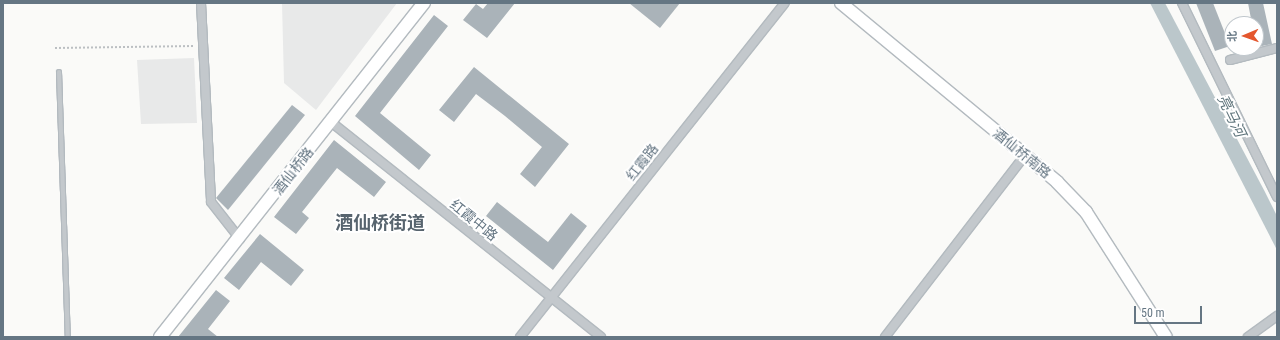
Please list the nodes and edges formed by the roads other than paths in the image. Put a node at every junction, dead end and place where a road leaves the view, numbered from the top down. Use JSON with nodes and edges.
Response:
{"nodes":[{"id":1,"x":201,"y":3,"type":"edge"},
{"id":2,"x":424,"y":3,"type":"edge"},
{"id":3,"x":785,"y":3,"type":"edge"},
{"id":4,"x":841,"y":3,"type":"edge"},
{"id":5,"x":1182,"y":3,"type":"edge"},
{"id":6,"x":1277,"y":48,"type":"edge"},
{"id":7,"x":1230,"y":60,"type":"dead end"},
{"id":8,"x":59,"y":72,"type":"dead end"},
{"id":9,"x":331,"y":122,"type":"junction"},
{"id":10,"x":1025,"y":155,"type":"junction"},
{"id":11,"x":1277,"y":198,"type":"edge"},
{"id":12,"x":240,"y":239,"type":"junction"},
{"id":13,"x":551,"y":298,"type":"junction"},
{"id":14,"x":1277,"y":316,"type":"edge"},
{"id":15,"x":68,"y":337,"type":"edge"},
{"id":16,"x":160,"y":337,"type":"edge"},
{"id":17,"x":520,"y":337,"type":"edge"},
{"id":18,"x":601,"y":337,"type":"edge"},
{"id":19,"x":885,"y":337,"type":"edge"},
{"id":20,"x":1166,"y":337,"type":"edge"},
{"id":21,"x":1248,"y":337,"type":"edge"}],
"edges":[{"from":1,"to":12,"type":"street"},
{"from":2,"to":9,"type":"street","name":"酒仙桥路"},
{"from":3,"to":13,"type":"street","name":"红霞路"},
{"from":4,"to":10,"type":"street","name":"酒仙桥南路"},
{"from":5,"to":11,"type":"street"},
{"from":6,"to":7,"type":"street"},
{"from":8,"to":15,"type":"lane"},
{"from":9,"to":12,"type":"street","name":"酒仙桥路"},
{"from":9,"to":13,"type":"street","name":"红霞中路"},
{"from":10,"to":19,"type":"street"},
{"from":10,"to":20,"type":"street","name":"酒仙桥南路"},
{"from":12,"to":16,"type":"street","name":"酒仙桥路"},
{"from":13,"to":17,"type":"street","name":"红霞路"},
{"from":13,"to":18,"type":"street","name":"红霞中路"},
{"from":14,"to":21,"type":"street"}]}
